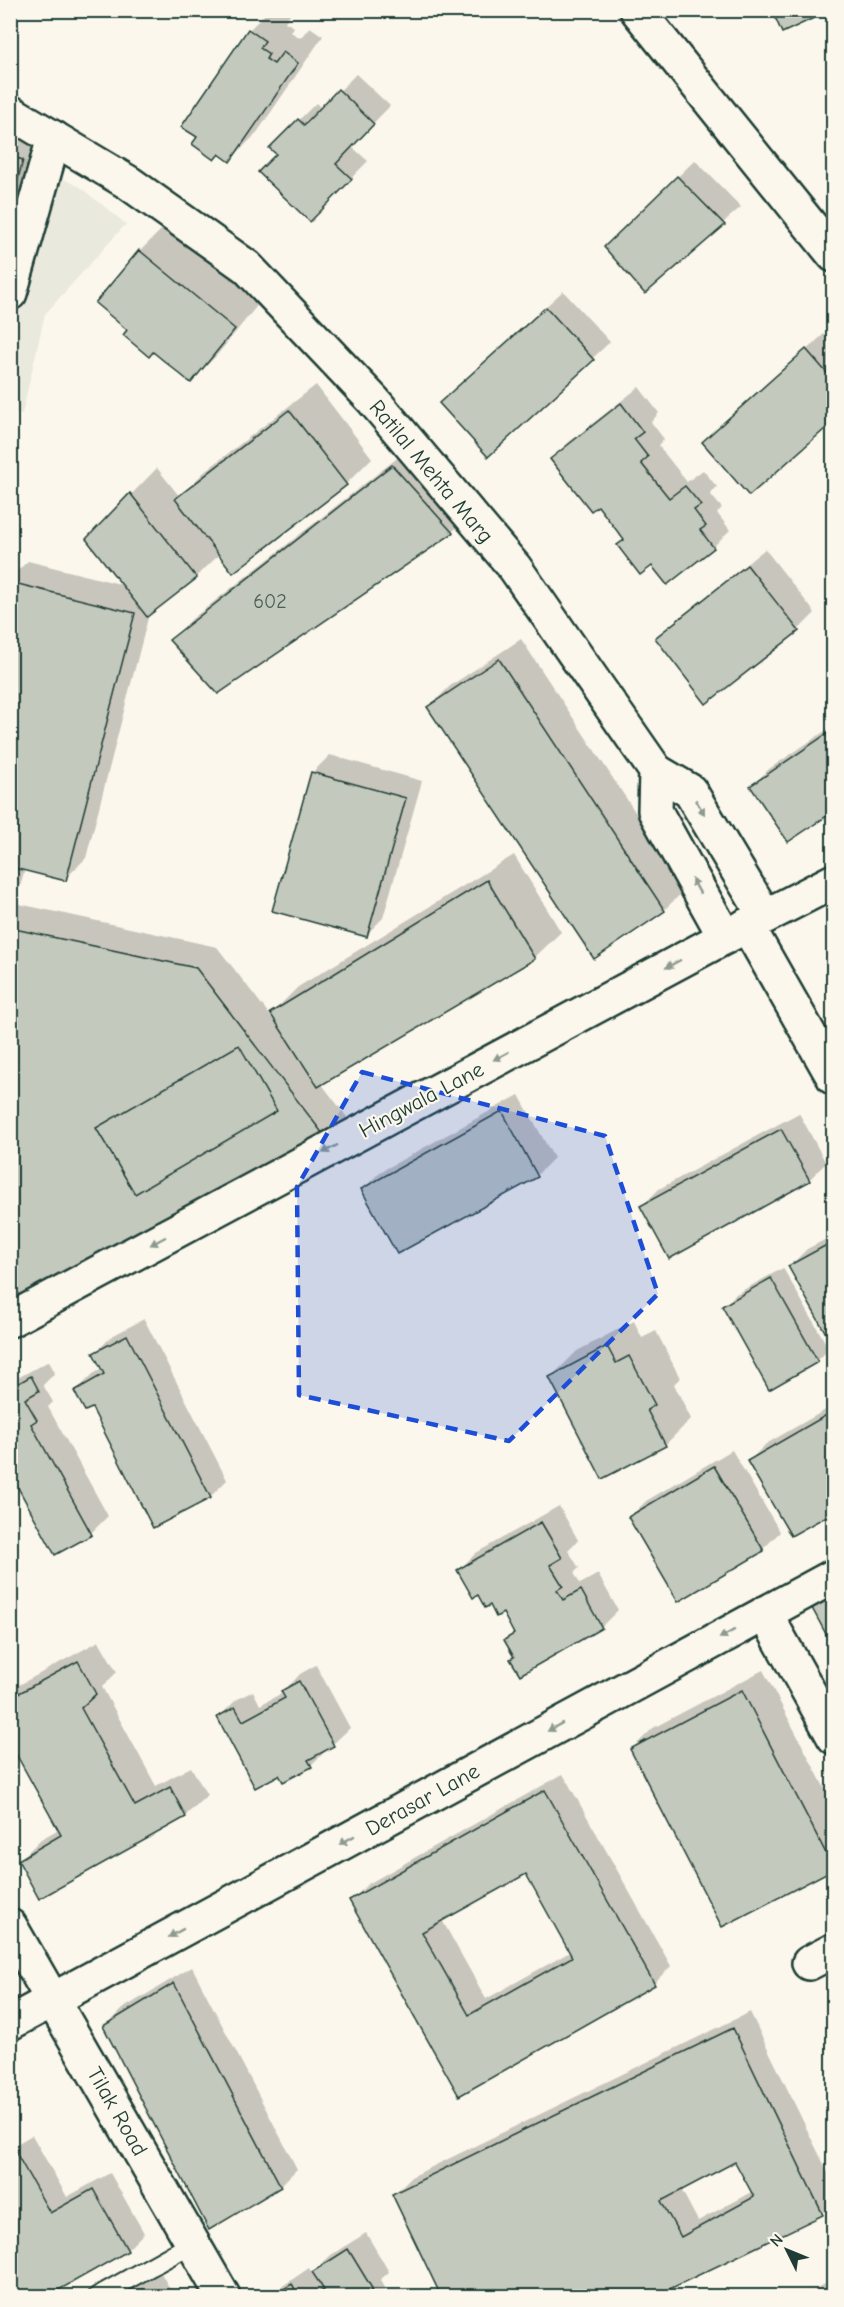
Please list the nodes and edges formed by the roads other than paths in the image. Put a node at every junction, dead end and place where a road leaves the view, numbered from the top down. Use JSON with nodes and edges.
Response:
{"nodes":[{"id":1,"x":638,"y":10,"type":"edge"},
{"id":2,"x":10,"y":112,"type":"edge"},
{"id":3,"x":54,"y":138,"type":"junction"},
{"id":4,"x":821,"y":218,"type":"edge"},
{"id":5,"x":834,"y":255,"type":"edge"},
{"id":6,"x":10,"y":293,"type":"edge"},
{"id":7,"x":656,"y":771,"type":"junction"},
{"id":8,"x":834,"y":881,"type":"edge"},
{"id":9,"x":746,"y":926,"type":"junction"},
{"id":10,"x":834,"y":1078,"type":"edge"},
{"id":11,"x":10,"y":1320,"type":"edge"},
{"id":12,"x":834,"y":1576,"type":"edge"},
{"id":13,"x":765,"y":1613,"type":"junction"},
{"id":14,"x":834,"y":1737,"type":"edge"},
{"id":15,"x":10,"y":1926,"type":"edge"},
{"id":16,"x":54,"y":2000,"type":"junction"},
{"id":17,"x":10,"y":2023,"type":"edge"},
{"id":18,"x":193,"y":2243,"type":"junction"},
{"id":19,"x":98,"y":2296,"type":"edge"},
{"id":20,"x":224,"y":2296,"type":"edge"}],
"edges":[{"from":1,"to":4,"type":"street"},
{"from":2,"to":3,"type":"street","name":"Ratilal Mehta Marg"},
{"from":3,"to":6,"type":"street"},
{"from":3,"to":7,"type":"street","name":"Ratilal Mehta Marg"},
{"from":4,"to":5,"type":"street"},
{"from":7,"to":9,"type":"street","one_way":true},
{"from":9,"to":7,"type":"street","one_way":true},
{"from":8,"to":9,"type":"street","name":"Hingwala Lane"},
{"from":9,"to":10,"type":"street"},
{"from":9,"to":11,"type":"street","name":"Hingwala Lane","one_way":true},
{"from":12,"to":13,"type":"street","name":"Derasar Lane"},
{"from":13,"to":14,"type":"street"},
{"from":13,"to":16,"type":"street","name":"Derasar Lane","one_way":true},
{"from":15,"to":16,"type":"street","name":"Tilak Road"},
{"from":16,"to":17,"type":"street","name":"Derasar Lane"},
{"from":16,"to":18,"type":"street","name":"Tilak Road"},
{"from":18,"to":19,"type":"lane"},
{"from":18,"to":20,"type":"street","name":"Tilak Road"}]}
